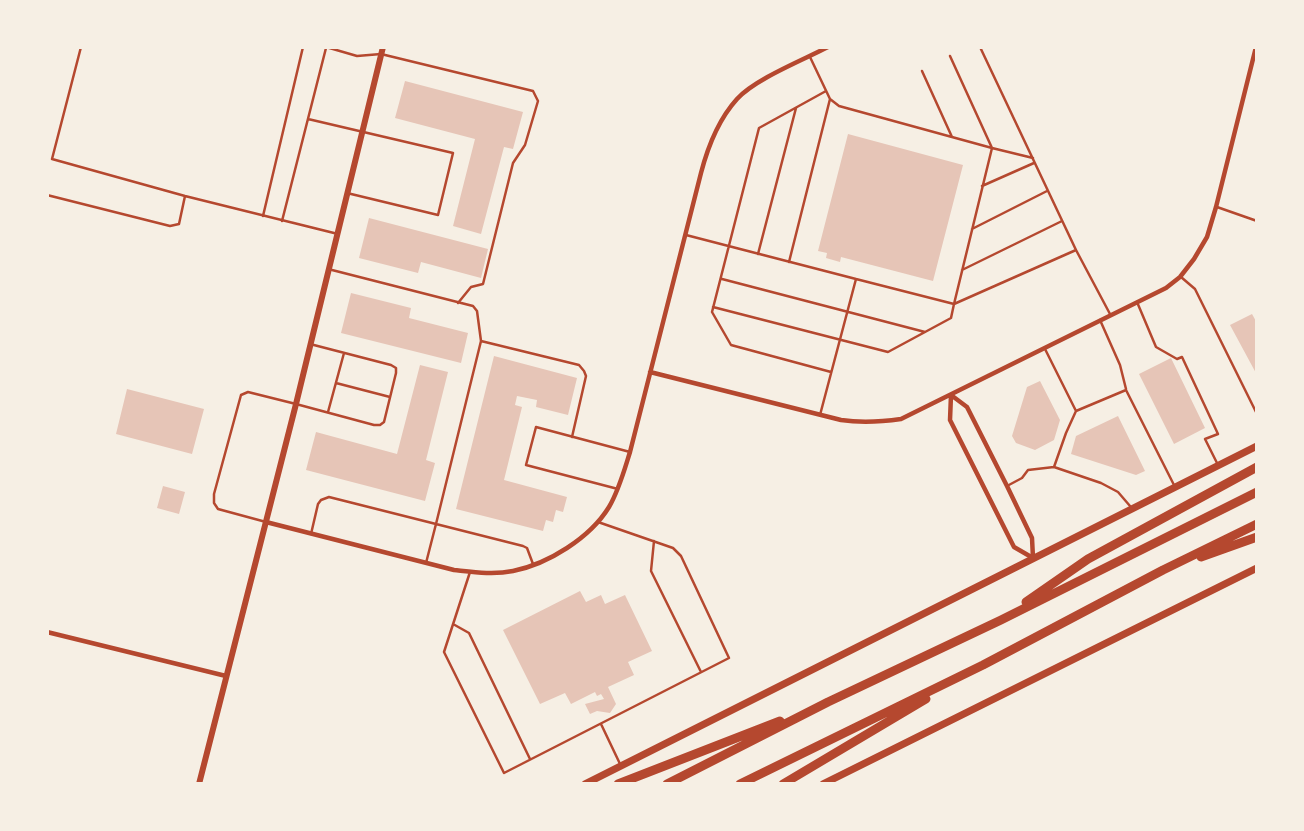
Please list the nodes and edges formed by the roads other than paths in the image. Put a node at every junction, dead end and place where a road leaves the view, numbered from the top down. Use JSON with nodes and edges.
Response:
{"nodes":[{"id":1,"x":81,"y":47,"type":"edge"},
{"id":2,"x":303,"y":47,"type":"edge"},
{"id":3,"x":828,"y":47,"type":"edge"},
{"id":4,"x":981,"y":47,"type":"edge"},
{"id":5,"x":1256,"y":47,"type":"edge"},
{"id":6,"x":325,"y":48,"type":"edge"},
{"id":7,"x":382,"y":51,"type":"edge"},
{"id":8,"x":950,"y":56,"type":"dead end"},
{"id":9,"x":810,"y":57,"type":"junction"},
{"id":10,"x":922,"y":71,"type":"dead end"},
{"id":11,"x":826,"y":91,"type":"junction"},
{"id":12,"x":830,"y":99,"type":"junction"},
{"id":13,"x":796,"y":107,"type":"junction"},
{"id":14,"x":308,"y":119,"type":"junction"},
{"id":15,"x":363,"y":131,"type":"junction"},
{"id":16,"x":952,"y":137,"type":"junction"},
{"id":17,"x":992,"y":148,"type":"junction"},
{"id":18,"x":1034,"y":161,"type":"junction"},
{"id":19,"x":982,"y":187,"type":"junction"},
{"id":20,"x":1048,"y":191,"type":"junction"},
{"id":21,"x":347,"y":193,"type":"junction"},
{"id":22,"x":47,"y":195,"type":"edge"},
{"id":23,"x":185,"y":196,"type":"junction"},
{"id":24,"x":1216,"y":207,"type":"junction"},
{"id":25,"x":263,"y":216,"type":"junction"},
{"id":26,"x":1062,"y":220,"type":"junction"},
{"id":27,"x":282,"y":221,"type":"junction"},
{"id":28,"x":1257,"y":221,"type":"edge"},
{"id":29,"x":972,"y":229,"type":"junction"},
{"id":30,"x":338,"y":234,"type":"junction"},
{"id":31,"x":685,"y":235,"type":"junction"},
{"id":32,"x":729,"y":246,"type":"junction"},
{"id":33,"x":1076,"y":250,"type":"junction"},
{"id":34,"x":758,"y":254,"type":"junction"},
{"id":35,"x":789,"y":262,"type":"junction"},
{"id":36,"x":328,"y":269,"type":"junction"},
{"id":37,"x":962,"y":270,"type":"junction"},
{"id":38,"x":1180,"y":276,"type":"junction"},
{"id":39,"x":720,"y":279,"type":"junction"},
{"id":40,"x":856,"y":279,"type":"junction"},
{"id":41,"x":1137,"y":302,"type":"junction"},
{"id":42,"x":458,"y":303,"type":"junction"},
{"id":43,"x":954,"y":304,"type":"junction"},
{"id":44,"x":713,"y":307,"type":"junction"},
{"id":45,"x":847,"y":313,"type":"junction"},
{"id":46,"x":1110,"y":316,"type":"junction"},
{"id":47,"x":1100,"y":320,"type":"junction"},
{"id":48,"x":925,"y":332,"type":"junction"},
{"id":49,"x":839,"y":340,"type":"junction"},
{"id":50,"x":481,"y":341,"type":"junction"},
{"id":51,"x":310,"y":344,"type":"junction"},
{"id":52,"x":1044,"y":347,"type":"junction"},
{"id":53,"x":344,"y":353,"type":"junction"},
{"id":54,"x":650,"y":372,"type":"junction"},
{"id":55,"x":831,"y":372,"type":"junction"},
{"id":56,"x":336,"y":383,"type":"junction"},
{"id":57,"x":1126,"y":390,"type":"junction"},
{"id":58,"x":951,"y":395,"type":"junction"},
{"id":59,"x":390,"y":397,"type":"junction"},
{"id":60,"x":296,"y":404,"type":"junction"},
{"id":61,"x":1076,"y":411,"type":"junction"},
{"id":62,"x":328,"y":412,"type":"junction"},
{"id":63,"x":1257,"y":414,"type":"edge"},
{"id":64,"x":820,"y":415,"type":"junction"},
{"id":65,"x":572,"y":437,"type":"junction"},
{"id":66,"x":1257,"y":446,"type":"edge"},
{"id":67,"x":630,"y":452,"type":"junction"},
{"id":68,"x":1218,"y":465,"type":"junction"},
{"id":69,"x":1054,"y":467,"type":"junction"},
{"id":70,"x":1257,"y":467,"type":"edge"},
{"id":71,"x":1007,"y":486,"type":"junction"},
{"id":72,"x":1175,"y":487,"type":"junction"},
{"id":73,"x":618,"y":489,"type":"junction"},
{"id":74,"x":1257,"y":492,"type":"edge"},
{"id":75,"x":1131,"y":509,"type":"junction"},
{"id":76,"x":266,"y":522,"type":"junction"},
{"id":77,"x":598,"y":522,"type":"junction"},
{"id":78,"x":436,"y":524,"type":"junction"},
{"id":79,"x":1257,"y":524,"type":"edge"},
{"id":80,"x":311,"y":534,"type":"junction"},
{"id":81,"x":1257,"y":537,"type":"edge"},
{"id":82,"x":654,"y":541,"type":"junction"},
{"id":83,"x":1033,"y":558,"type":"junction"},
{"id":84,"x":426,"y":563,"type":"junction"},
{"id":85,"x":534,"y":565,"type":"junction"},
{"id":86,"x":1257,"y":568,"type":"edge"},
{"id":87,"x":1163,"y":570,"type":"junction"},
{"id":88,"x":470,"y":572,"type":"junction"},
{"id":89,"x":1001,"y":620,"type":"junction"},
{"id":90,"x":453,"y":624,"type":"junction"},
{"id":91,"x":47,"y":632,"type":"edge"},
{"id":92,"x":983,"y":665,"type":"junction"},
{"id":93,"x":701,"y":673,"type":"junction"},
{"id":94,"x":227,"y":677,"type":"junction"},
{"id":95,"x":828,"y":702,"type":"junction"},
{"id":96,"x":601,"y":724,"type":"junction"},
{"id":97,"x":530,"y":760,"type":"junction"},
{"id":98,"x":621,"y":766,"type":"junction"},
{"id":99,"x":199,"y":784,"type":"edge"},
{"id":100,"x":585,"y":784,"type":"edge"},
{"id":101,"x":618,"y":784,"type":"edge"},
{"id":102,"x":667,"y":784,"type":"edge"},
{"id":103,"x":740,"y":784,"type":"edge"},
{"id":104,"x":783,"y":784,"type":"edge"},
{"id":105,"x":822,"y":784,"type":"edge"}],
"edges":[{"from":1,"to":23,"type":"lane"},
{"from":2,"to":25,"type":"lane"},
{"from":3,"to":9,"type":"street"},
{"from":4,"to":18,"type":"lane"},
{"from":5,"to":24,"type":"street"},
{"from":6,"to":7,"type":"lane"},
{"from":6,"to":14,"type":"lane"},
{"from":7,"to":15,"type":"street"},
{"from":7,"to":42,"type":"lane"},
{"from":8,"to":17,"type":"lane"},
{"from":9,"to":11,"type":"lane"},
{"from":9,"to":31,"type":"street"},
{"from":10,"to":16,"type":"lane"},
{"from":11,"to":12,"type":"lane"},
{"from":11,"to":13,"type":"lane"},
{"from":12,"to":16,"type":"lane"},
{"from":12,"to":35,"type":"lane"},
{"from":13,"to":32,"type":"lane"},
{"from":13,"to":34,"type":"lane"},
{"from":14,"to":15,"type":"lane"},
{"from":14,"to":27,"type":"lane"},
{"from":15,"to":21,"type":"street"},
{"from":15,"to":21,"type":"lane"},
{"from":16,"to":17,"type":"lane"},
{"from":17,"to":18,"type":"lane"},
{"from":17,"to":19,"type":"lane"},
{"from":18,"to":19,"type":"lane"},
{"from":18,"to":20,"type":"lane"},
{"from":19,"to":29,"type":"lane"},
{"from":20,"to":26,"type":"lane"},
{"from":20,"to":29,"type":"lane"},
{"from":21,"to":30,"type":"street"},
{"from":22,"to":23,"type":"lane"},
{"from":23,"to":25,"type":"lane"},
{"from":24,"to":28,"type":"lane"},
{"from":24,"to":38,"type":"street"},
{"from":25,"to":27,"type":"lane"},
{"from":26,"to":33,"type":"lane"},
{"from":26,"to":37,"type":"lane"},
{"from":27,"to":30,"type":"lane"},
{"from":29,"to":37,"type":"lane"},
{"from":30,"to":36,"type":"street"},
{"from":31,"to":32,"type":"lane"},
{"from":31,"to":54,"type":"street"},
{"from":32,"to":34,"type":"lane"},
{"from":32,"to":39,"type":"lane"},
{"from":33,"to":43,"type":"lane"},
{"from":33,"to":46,"type":"lane"},
{"from":34,"to":35,"type":"lane"},
{"from":35,"to":40,"type":"lane"},
{"from":36,"to":42,"type":"lane"},
{"from":36,"to":51,"type":"street"},
{"from":37,"to":43,"type":"lane"},
{"from":38,"to":41,"type":"street"},
{"from":38,"to":63,"type":"lane"},
{"from":39,"to":44,"type":"lane"},
{"from":39,"to":45,"type":"lane"},
{"from":40,"to":43,"type":"lane"},
{"from":40,"to":45,"type":"lane"},
{"from":41,"to":46,"type":"street"},
{"from":41,"to":68,"type":"lane"},
{"from":42,"to":50,"type":"lane"},
{"from":43,"to":48,"type":"lane"},
{"from":44,"to":49,"type":"lane"},
{"from":44,"to":55,"type":"lane"},
{"from":45,"to":48,"type":"lane"},
{"from":45,"to":49,"type":"lane"},
{"from":46,"to":47,"type":"street"},
{"from":47,"to":52,"type":"street"},
{"from":47,"to":57,"type":"lane"},
{"from":48,"to":49,"type":"lane"},
{"from":49,"to":55,"type":"lane"},
{"from":50,"to":65,"type":"lane"},
{"from":50,"to":78,"type":"lane"},
{"from":51,"to":53,"type":"lane"},
{"from":51,"to":60,"type":"street"},
{"from":52,"to":58,"type":"street"},
{"from":52,"to":61,"type":"lane"},
{"from":53,"to":56,"type":"lane"},
{"from":53,"to":59,"type":"lane"},
{"from":54,"to":64,"type":"street"},
{"from":54,"to":67,"type":"street"},
{"from":55,"to":64,"type":"lane"},
{"from":56,"to":59,"type":"lane"},
{"from":56,"to":62,"type":"lane"},
{"from":57,"to":61,"type":"lane"},
{"from":57,"to":72,"type":"lane"},
{"from":58,"to":64,"type":"street"},
{"from":58,"to":71,"type":"street"},
{"from":58,"to":83,"type":"street"},
{"from":59,"to":62,"type":"lane"},
{"from":60,"to":62,"type":"lane"},
{"from":60,"to":76,"type":"street"},
{"from":60,"to":76,"type":"lane"},
{"from":61,"to":69,"type":"lane"},
{"from":65,"to":67,"type":"lane"},
{"from":65,"to":73,"type":"lane"},
{"from":66,"to":68,"type":"main road"},
{"from":67,"to":73,"type":"street"},
{"from":68,"to":72,"type":"main road"},
{"from":69,"to":71,"type":"lane"},
{"from":69,"to":75,"type":"lane"},
{"from":70,"to":89,"type":"highway"},
{"from":71,"to":83,"type":"street"},
{"from":72,"to":75,"type":"main road"},
{"from":73,"to":77,"type":"street"},
{"from":74,"to":89,"type":"highway"},
{"from":75,"to":83,"type":"main road"},
{"from":76,"to":80,"type":"street"},
{"from":76,"to":94,"type":"street"},
{"from":77,"to":82,"type":"lane"},
{"from":77,"to":85,"type":"street"},
{"from":78,"to":80,"type":"lane"},
{"from":78,"to":84,"type":"lane"},
{"from":78,"to":85,"type":"lane"},
{"from":79,"to":87,"type":"highway"},
{"from":80,"to":84,"type":"street"},
{"from":81,"to":87,"type":"highway"},
{"from":82,"to":93,"type":"lane"},
{"from":82,"to":93,"type":"lane"},
{"from":83,"to":98,"type":"main road"},
{"from":84,"to":88,"type":"street"},
{"from":85,"to":88,"type":"street"},
{"from":86,"to":105,"type":"main road"},
{"from":87,"to":92,"type":"highway"},
{"from":88,"to":90,"type":"lane"},
{"from":89,"to":95,"type":"highway"},
{"from":90,"to":97,"type":"lane"},
{"from":90,"to":97,"type":"lane"},
{"from":91,"to":94,"type":"street"},
{"from":92,"to":103,"type":"highway"},
{"from":92,"to":104,"type":"highway"},
{"from":93,"to":96,"type":"lane"},
{"from":94,"to":99,"type":"street"},
{"from":95,"to":101,"type":"highway"},
{"from":95,"to":102,"type":"highway"},
{"from":96,"to":97,"type":"lane"},
{"from":96,"to":98,"type":"lane"},
{"from":98,"to":100,"type":"main road"}]}
